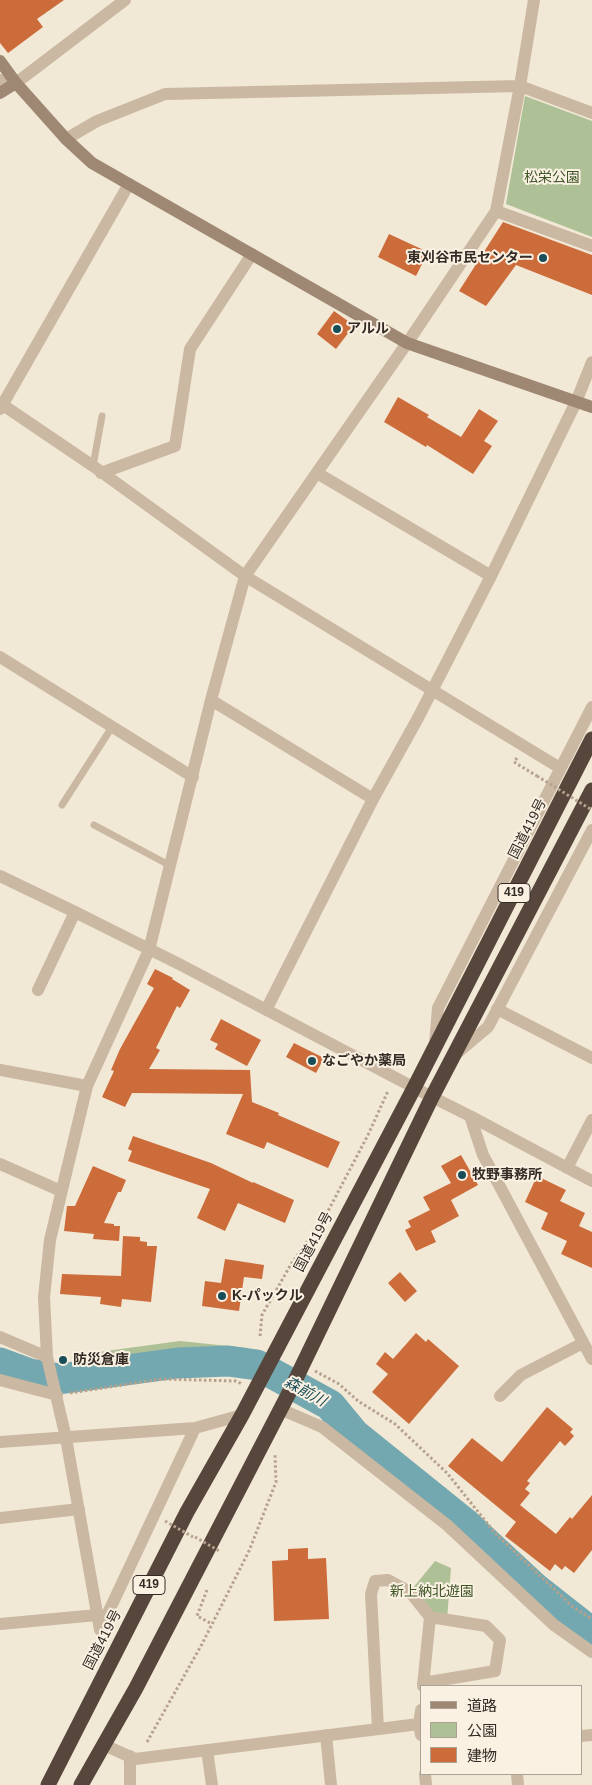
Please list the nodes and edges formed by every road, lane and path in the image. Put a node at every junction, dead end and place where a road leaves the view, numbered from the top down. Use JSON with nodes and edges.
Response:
{"nodes":[{"id":1,"x":125,"y":0,"type":"edge"},
{"id":2,"x":534,"y":0,"type":"edge"},
{"id":3,"x":0,"y":61,"type":"edge"},
{"id":4,"x":0,"y":80,"type":"edge"},
{"id":5,"x":16,"y":83,"type":"junction"},
{"id":6,"x":520,"y":86,"type":"junction"},
{"id":7,"x":0,"y":93,"type":"edge"},
{"id":8,"x":592,"y":113,"type":"edge"},
{"id":9,"x":66,"y":139,"type":"junction"},
{"id":10,"x":129,"y":184,"type":"junction"},
{"id":11,"x":496,"y":211,"type":"junction"},
{"id":12,"x":592,"y":246,"type":"edge"},
{"id":13,"x":252,"y":254,"type":"junction"},
{"id":14,"x":407,"y":343,"type":"junction"},
{"id":15,"x":592,"y":362,"type":"edge"},
{"id":16,"x":576,"y":402,"type":"junction"},
{"id":17,"x":1,"y":406,"type":"edge"},
{"id":18,"x":592,"y":407,"type":"edge"},
{"id":19,"x":102,"y":416,"type":"dead end"},
{"id":20,"x":97,"y":470,"type":"junction"},
{"id":21,"x":317,"y":473,"type":"junction"},
{"id":22,"x":245,"y":576,"type":"junction"},
{"id":23,"x":490,"y":576,"type":"junction"},
{"id":24,"x":0,"y":657,"type":"edge"},
{"id":25,"x":432,"y":689,"type":"junction"},
{"id":26,"x":211,"y":700,"type":"junction"},
{"id":27,"x":592,"y":707,"type":"edge"},
{"id":28,"x":112,"y":727,"type":"junction"},
{"id":29,"x":592,"y":739,"type":"edge"},
{"id":30,"x":560,"y":768,"type":"junction"},
{"id":31,"x":537,"y":776,"type":"dead end"},
{"id":32,"x":193,"y":777,"type":"junction"},
{"id":33,"x":592,"y":790,"type":"edge"},
{"id":34,"x":373,"y":799,"type":"junction"},
{"id":35,"x":62,"y":805,"type":"dead end"},
{"id":36,"x":592,"y":810,"type":"edge"},
{"id":37,"x":94,"y":825,"type":"dead end"},
{"id":38,"x":592,"y":830,"type":"edge"},
{"id":39,"x":169,"y":865,"type":"junction"},
{"id":40,"x":0,"y":876,"type":"edge"},
{"id":41,"x":75,"y":912,"type":"junction"},
{"id":42,"x":149,"y":950,"type":"junction"},
{"id":43,"x":38,"y":990,"type":"dead end"},
{"id":44,"x":497,"y":1009,"type":"junction"},
{"id":45,"x":266,"y":1010,"type":"junction"},
{"id":46,"x":435,"y":1046,"type":"junction"},
{"id":47,"x":452,"y":1058,"type":"junction"},
{"id":48,"x":592,"y":1058,"type":"edge"},
{"id":49,"x":0,"y":1070,"type":"edge"},
{"id":50,"x":86,"y":1086,"type":"junction"},
{"id":51,"x":414,"y":1088,"type":"junction"},
{"id":52,"x":388,"y":1091,"type":"dead end"},
{"id":53,"x":432,"y":1097,"type":"junction"},
{"id":54,"x":470,"y":1116,"type":"junction"},
{"id":55,"x":592,"y":1120,"type":"edge"},
{"id":56,"x":0,"y":1164,"type":"edge"},
{"id":57,"x":567,"y":1168,"type":"junction"},
{"id":58,"x":592,"y":1181,"type":"edge"},
{"id":59,"x":61,"y":1191,"type":"junction"},
{"id":60,"x":260,"y":1336,"type":"dead end"},
{"id":61,"x":0,"y":1337,"type":"edge"},
{"id":62,"x":583,"y":1343,"type":"junction"},
{"id":63,"x":47,"y":1357,"type":"junction"},
{"id":64,"x":592,"y":1359,"type":"edge"},
{"id":65,"x":302,"y":1365,"type":"junction"},
{"id":66,"x":0,"y":1380,"type":"edge"},
{"id":67,"x":255,"y":1389,"type":"junction"},
{"id":68,"x":57,"y":1395,"type":"junction"},
{"id":69,"x":500,"y":1396,"type":"dead end"},
{"id":70,"x":287,"y":1412,"type":"dead end"},
{"id":71,"x":242,"y":1416,"type":"junction"},
{"id":72,"x":196,"y":1428,"type":"junction"},
{"id":73,"x":66,"y":1438,"type":"junction"},
{"id":74,"x":0,"y":1442,"type":"edge"},
{"id":75,"x":275,"y":1445,"type":"dead end"},
{"id":76,"x":79,"y":1509,"type":"junction"},
{"id":77,"x":0,"y":1518,"type":"edge"},
{"id":78,"x":165,"y":1521,"type":"dead end"},
{"id":79,"x":221,"y":1552,"type":"dead end"},
{"id":80,"x":97,"y":1615,"type":"junction"},
{"id":81,"x":197,"y":1616,"type":"dead end"},
{"id":82,"x":430,"y":1617,"type":"junction"},
{"id":83,"x":592,"y":1619,"type":"edge"},
{"id":84,"x":0,"y":1624,"type":"edge"},
{"id":85,"x":212,"y":1624,"type":"junction"},
{"id":86,"x":592,"y":1652,"type":"edge"},
{"id":87,"x":423,"y":1685,"type":"edge"},
{"id":88,"x":378,"y":1729,"type":"junction"},
{"id":89,"x":420,"y":1730,"type":"edge"},
{"id":90,"x":326,"y":1735,"type":"junction"},
{"id":91,"x":104,"y":1745,"type":"junction"},
{"id":92,"x":207,"y":1750,"type":"junction"},
{"id":93,"x":130,"y":1756,"type":"junction"},
{"id":94,"x":48,"y":1785,"type":"edge"},
{"id":95,"x":81,"y":1785,"type":"edge"},
{"id":96,"x":130,"y":1785,"type":"edge"},
{"id":97,"x":212,"y":1785,"type":"edge"},
{"id":98,"x":331,"y":1785,"type":"edge"}],
"edges":[{"from":1,"to":5,"type":"street"},
{"from":2,"to":6,"type":"street"},
{"from":3,"to":5,"type":"street"},
{"from":4,"to":5,"type":"street"},
{"from":5,"to":7,"type":"street"},
{"from":5,"to":9,"type":"street"},
{"from":6,"to":8,"type":"street"},
{"from":6,"to":9,"type":"street"},
{"from":6,"to":11,"type":"street"},
{"from":9,"to":10,"type":"street"},
{"from":10,"to":13,"type":"street"},
{"from":10,"to":17,"type":"street"},
{"from":11,"to":12,"type":"street"},
{"from":11,"to":14,"type":"street"},
{"from":13,"to":14,"type":"street"},
{"from":13,"to":20,"type":"street"},
{"from":14,"to":16,"type":"street"},
{"from":14,"to":21,"type":"street"},
{"from":15,"to":16,"type":"street"},
{"from":16,"to":18,"type":"street"},
{"from":16,"to":23,"type":"street"},
{"from":17,"to":20,"type":"street"},
{"from":19,"to":20,"type":"lane"},
{"from":20,"to":22,"type":"street"},
{"from":21,"to":22,"type":"street"},
{"from":21,"to":23,"type":"street"},
{"from":22,"to":25,"type":"street"},
{"from":22,"to":26,"type":"street"},
{"from":23,"to":25,"type":"street"},
{"from":24,"to":28,"type":"street"},
{"from":25,"to":30,"type":"street"},
{"from":25,"to":34,"type":"street"},
{"from":26,"to":32,"type":"street"},
{"from":26,"to":34,"type":"street"},
{"from":27,"to":30,"type":"street"},
{"from":28,"to":32,"type":"street"},
{"from":28,"to":35,"type":"lane"},
{"from":29,"to":46,"type":"highway","name":"国道419号","number":"419"},
{"from":30,"to":46,"type":"street"},
{"from":31,"to":36,"type":"path","bridge":true},
{"from":32,"to":39,"type":"street"},
{"from":33,"to":47,"type":"highway","number":"419"},
{"from":34,"to":45,"type":"street"},
{"from":37,"to":39,"type":"lane"},
{"from":38,"to":44,"type":"street"},
{"from":39,"to":42,"type":"street"},
{"from":40,"to":41,"type":"street"},
{"from":41,"to":42,"type":"street"},
{"from":41,"to":43,"type":"street"},
{"from":42,"to":45,"type":"street"},
{"from":42,"to":50,"type":"street"},
{"from":44,"to":47,"type":"street"},
{"from":44,"to":48,"type":"street"},
{"from":45,"to":51,"type":"street"},
{"from":46,"to":51,"type":"highway","name":"国道419号","number":"419"},
{"from":47,"to":53,"type":"highway","number":"419"},
{"from":49,"to":50,"type":"street"},
{"from":50,"to":59,"type":"street"},
{"from":51,"to":53,"type":"street"},
{"from":51,"to":67,"type":"highway","name":"国道419号","number":"419"},
{"from":52,"to":60,"type":"path"},
{"from":53,"to":54,"type":"street"},
{"from":53,"to":65,"type":"highway","number":"419"},
{"from":54,"to":57,"type":"street"},
{"from":54,"to":62,"type":"street"},
{"from":55,"to":57,"type":"street"},
{"from":56,"to":59,"type":"street"},
{"from":57,"to":58,"type":"street"},
{"from":59,"to":63,"type":"street"},
{"from":61,"to":63,"type":"street"},
{"from":62,"to":64,"type":"street"},
{"from":62,"to":69,"type":"street"},
{"from":63,"to":68,"type":"street"},
{"from":65,"to":83,"type":"path"},
{"from":65,"to":91,"type":"highway","number":"419"},
{"from":66,"to":68,"type":"street"},
{"from":67,"to":68,"type":"path"},
{"from":67,"to":71,"type":"highway","name":"国道419号","number":"419"},
{"from":68,"to":73,"type":"street"},
{"from":70,"to":86,"type":"street"},
{"from":71,"to":72,"type":"street"},
{"from":71,"to":94,"type":"highway","name":"国道419号","number":"419"},
{"from":72,"to":73,"type":"street"},
{"from":72,"to":80,"type":"street"},
{"from":73,"to":74,"type":"street"},
{"from":73,"to":76,"type":"street"},
{"from":75,"to":85,"type":"path"},
{"from":76,"to":77,"type":"street"},
{"from":76,"to":80,"type":"street"},
{"from":78,"to":79,"type":"path","bridge":true},
{"from":80,"to":84,"type":"street"},
{"from":81,"to":85,"type":"path"},
{"from":82,"to":87,"type":"street"},
{"from":82,"to":87,"type":"street"},
{"from":82,"to":88,"type":"street"},
{"from":85,"to":93,"type":"path"},
{"from":88,"to":89,"type":"street"},
{"from":88,"to":90,"type":"street"},
{"from":90,"to":92,"type":"street"},
{"from":90,"to":98,"type":"street"},
{"from":91,"to":93,"type":"street"},
{"from":91,"to":95,"type":"highway","number":"419"},
{"from":92,"to":93,"type":"street"},
{"from":92,"to":97,"type":"street"},
{"from":93,"to":96,"type":"street"}]}
